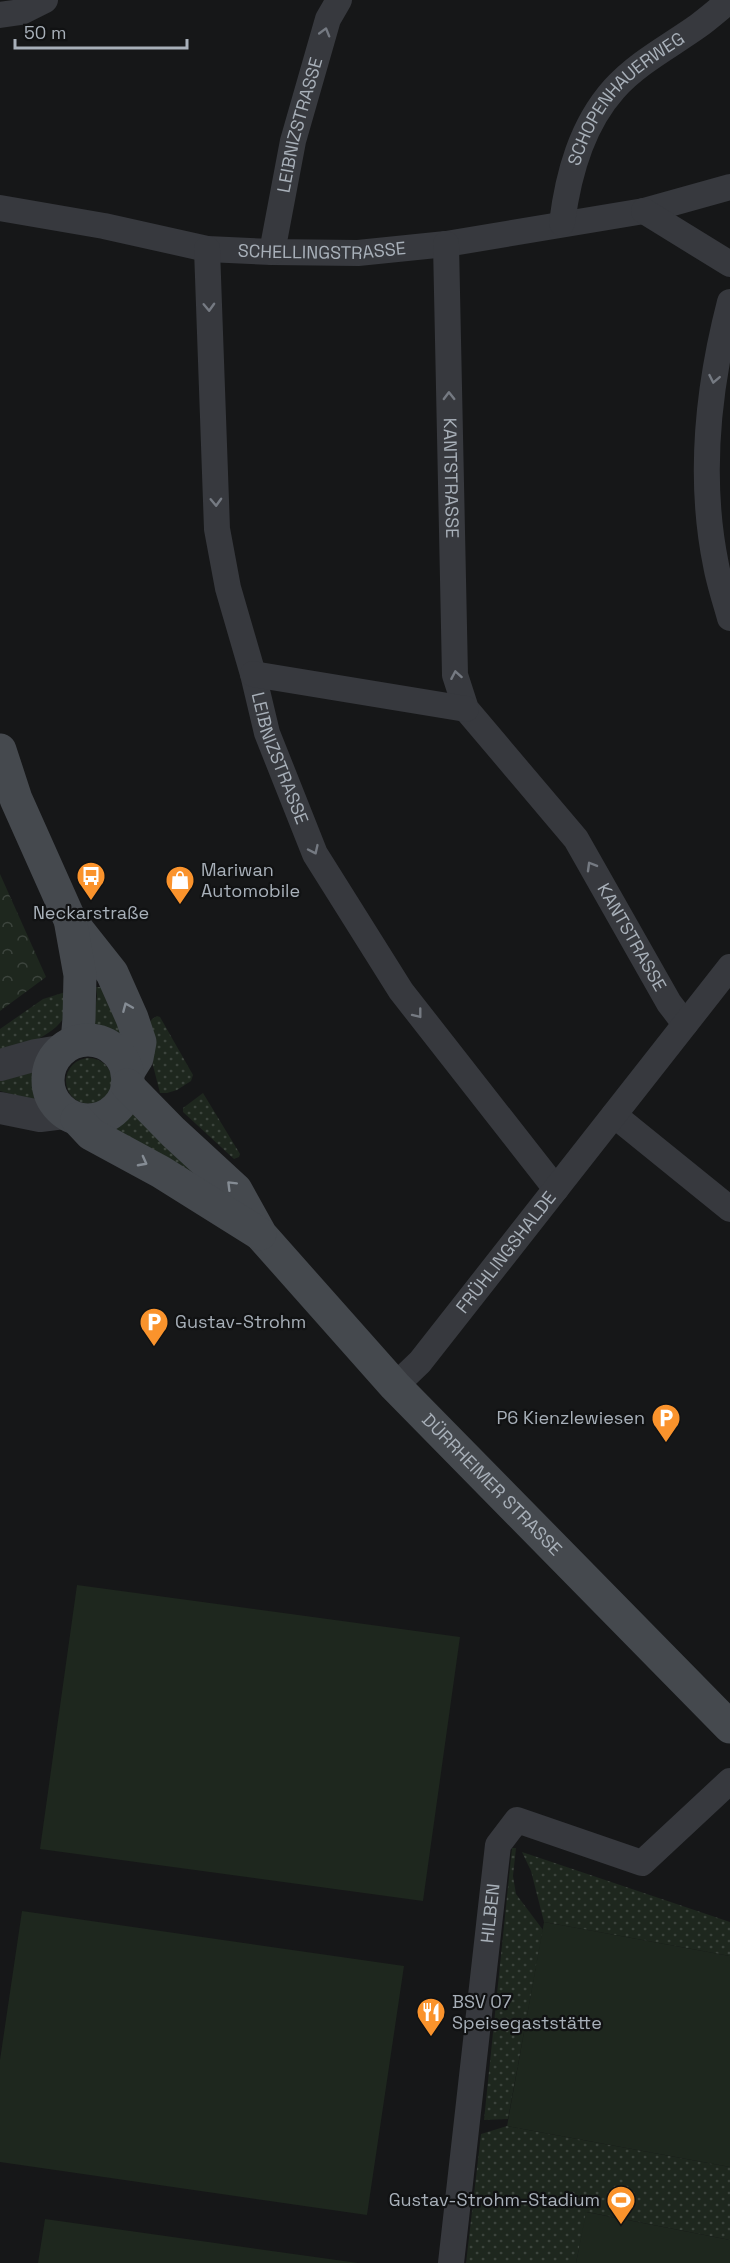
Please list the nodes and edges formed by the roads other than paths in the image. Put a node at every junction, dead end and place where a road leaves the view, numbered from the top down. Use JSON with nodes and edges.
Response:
{"nodes":[{"id":1,"x":45,"y":0,"type":"edge"},
{"id":2,"x":339,"y":0,"type":"edge"},
{"id":3,"x":730,"y":0,"type":"edge"},
{"id":4,"x":0,"y":15,"type":"edge"},
{"id":5,"x":730,"y":187,"type":"edge"},
{"id":6,"x":0,"y":208,"type":"edge"},
{"id":7,"x":644,"y":211,"type":"junction"},
{"id":8,"x":562,"y":223,"type":"junction"},
{"id":9,"x":446,"y":244,"type":"junction"},
{"id":10,"x":207,"y":249,"type":"junction"},
{"id":11,"x":272,"y":252,"type":"junction"},
{"id":12,"x":730,"y":264,"type":"edge"},
{"id":13,"x":730,"y":302,"type":"edge"},
{"id":14,"x":730,"y":618,"type":"edge"},
{"id":15,"x":253,"y":674,"type":"junction"},
{"id":16,"x":466,"y":709,"type":"junction"},
{"id":17,"x":0,"y":750,"type":"edge"},
{"id":18,"x":70,"y":920,"type":"junction"},
{"id":19,"x":730,"y":968,"type":"edge"},
{"id":20,"x":685,"y":1024,"type":"junction"},
{"id":21,"x":68,"y":1046,"type":"junction"},
{"id":22,"x":0,"y":1065,"type":"edge"},
{"id":23,"x":127,"y":1080,"type":"junction"},
{"id":24,"x":0,"y":1108,"type":"edge"},
{"id":25,"x":614,"y":1115,"type":"junction"},
{"id":26,"x":70,"y":1116,"type":"junction"},
{"id":27,"x":556,"y":1189,"type":"junction"},
{"id":28,"x":730,"y":1209,"type":"edge"},
{"id":29,"x":261,"y":1235,"type":"junction"},
{"id":30,"x":395,"y":1386,"type":"junction"},
{"id":31,"x":730,"y":1727,"type":"edge"},
{"id":32,"x":730,"y":1781,"type":"edge"},
{"id":33,"x":451,"y":2263,"type":"edge"}],
"edges":[{"from":1,"to":4,"type":"street"},
{"from":11,"to":2,"type":"street","name":"LEIBNIZSTRASSE","one_way":true},
{"from":3,"to":8,"type":"street","name":"SCHOPENHAUERWEG"},
{"from":5,"to":7,"type":"street","name":"SCHELLINGSTRASSE"},
{"from":6,"to":10,"type":"street","name":"SCHELLINGSTRASSE"},
{"from":7,"to":8,"type":"street","name":"SCHELLINGSTRASSE"},
{"from":7,"to":12,"type":"street"},
{"from":8,"to":9,"type":"street","name":"SCHELLINGSTRASSE"},
{"from":9,"to":11,"type":"street","name":"SCHELLINGSTRASSE"},
{"from":16,"to":9,"type":"street","name":"KANTSTRASSE","one_way":true},
{"from":10,"to":11,"type":"street","name":"SCHELLINGSTRASSE"},
{"from":10,"to":15,"type":"street","name":"LEIBNIZSTRASSE","one_way":true},
{"from":13,"to":14,"type":"street","one_way":true},
{"from":15,"to":16,"type":"street"},
{"from":15,"to":27,"type":"street","name":"LEIBNIZSTRASSE","one_way":true},
{"from":20,"to":16,"type":"street","name":"KANTSTRASSE","one_way":true},
{"from":17,"to":18,"type":"main road"},
{"from":18,"to":21,"type":"main road"},
{"from":23,"to":18,"type":"main road","one_way":true},
{"from":19,"to":20,"type":"street","name":"FRÜHLINGSHALDE"},
{"from":20,"to":25,"type":"street","name":"FRÜHLINGSHALDE"},
{"from":21,"to":22,"type":"street"},
{"from":21,"to":23,"type":"main road"},
{"from":21,"to":26,"type":"main road"},
{"from":23,"to":26,"type":"main road"},
{"from":29,"to":23,"type":"main road","name":"DÜRRHEIMER STRASSE","one_way":true},
{"from":24,"to":26,"type":"street"},
{"from":25,"to":27,"type":"street","name":"FRÜHLINGSHALDE"},
{"from":25,"to":28,"type":"street"},
{"from":26,"to":29,"type":"main road","name":"DÜRRHEIMER STRASSE","one_way":true},
{"from":27,"to":30,"type":"street","name":"FRÜHLINGSHALDE"},
{"from":29,"to":30,"type":"main road","name":"DÜRRHEIMER STRASSE"},
{"from":30,"to":31,"type":"main road","name":"DÜRRHEIMER STRASSE"},
{"from":32,"to":33,"type":"street","name":"HILBEN"}]}
